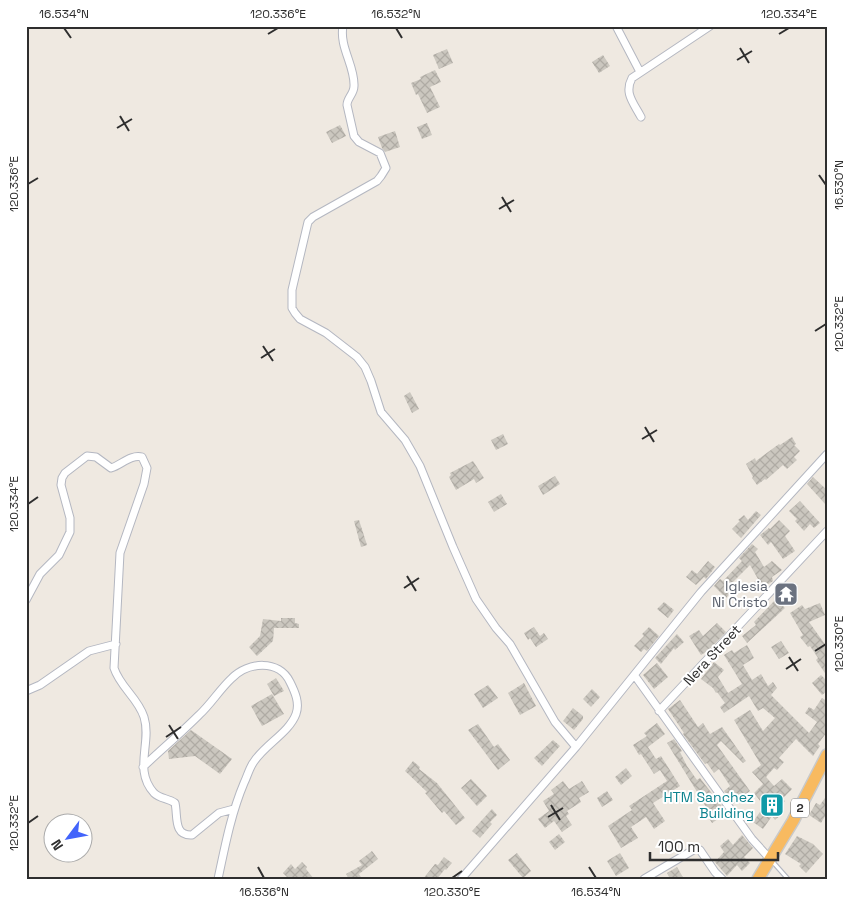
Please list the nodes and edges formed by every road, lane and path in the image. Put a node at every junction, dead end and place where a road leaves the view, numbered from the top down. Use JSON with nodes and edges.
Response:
{"nodes":[{"id":1,"x":343,"y":26,"type":"edge"},
{"id":2,"x":616,"y":26,"type":"edge"},
{"id":3,"x":710,"y":26,"type":"edge"},
{"id":4,"x":640,"y":72,"type":"junction"},
{"id":5,"x":641,"y":116,"type":"dead end"},
{"id":6,"x":827,"y":454,"type":"edge"},
{"id":7,"x":827,"y":531,"type":"edge"},
{"id":8,"x":26,"y":600,"type":"edge"},
{"id":9,"x":116,"y":644,"type":"junction"},
{"id":10,"x":635,"y":676,"type":"junction"},
{"id":11,"x":26,"y":691,"type":"edge"},
{"id":12,"x":659,"y":712,"type":"junction"},
{"id":13,"x":576,"y":747,"type":"junction"},
{"id":14,"x":827,"y":755,"type":"edge"},
{"id":15,"x":143,"y":767,"type":"junction"},
{"id":16,"x":234,"y":809,"type":"junction"},
{"id":17,"x":770,"y":859,"type":"junction"},
{"id":18,"x":218,"y":879,"type":"edge"},
{"id":19,"x":461,"y":879,"type":"edge"},
{"id":20,"x":644,"y":879,"type":"edge"},
{"id":21,"x":722,"y":879,"type":"edge"},
{"id":22,"x":758,"y":879,"type":"edge"},
{"id":23,"x":788,"y":879,"type":"edge"}],
"edges":[{"from":1,"to":13,"type":"street"},
{"from":2,"to":4,"type":"street"},
{"from":3,"to":4,"type":"street"},
{"from":4,"to":5,"type":"street"},
{"from":6,"to":10,"type":"street"},
{"from":7,"to":12,"type":"street","name":"Nera Street"},
{"from":8,"to":9,"type":"street"},
{"from":9,"to":11,"type":"street"},
{"from":9,"to":15,"type":"street"},
{"from":10,"to":12,"type":"street"},
{"from":10,"to":13,"type":"street"},
{"from":12,"to":17,"type":"street"},
{"from":13,"to":19,"type":"street"},
{"from":14,"to":17,"type":"highway","number":"2"},
{"from":15,"to":16,"type":"street"},
{"from":15,"to":16,"type":"street"},
{"from":16,"to":18,"type":"street"},
{"from":17,"to":22,"type":"highway","number":"2"},
{"from":17,"to":23,"type":"lane"},
{"from":20,"to":21,"type":"street"}]}
